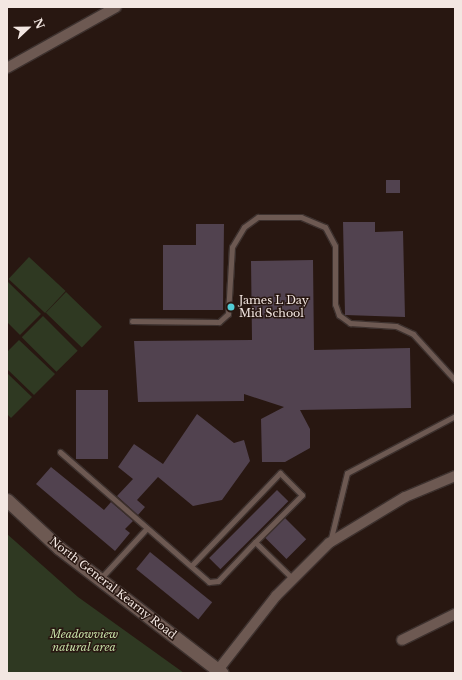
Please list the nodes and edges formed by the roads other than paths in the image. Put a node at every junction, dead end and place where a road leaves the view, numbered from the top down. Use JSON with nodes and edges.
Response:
{"nodes":[{"id":1,"x":116,"y":7,"type":"edge"},
{"id":2,"x":7,"y":68,"type":"edge"},
{"id":3,"x":132,"y":321,"type":"dead end"},
{"id":4,"x":455,"y":380,"type":"edge"},
{"id":5,"x":455,"y":416,"type":"edge"},
{"id":6,"x":60,"y":452,"type":"dead end"},
{"id":7,"x":455,"y":476,"type":"edge"},
{"id":8,"x":7,"y":500,"type":"edge"},
{"id":9,"x":147,"y":528,"type":"junction"},
{"id":10,"x":255,"y":542,"type":"junction"},
{"id":11,"x":329,"y":543,"type":"junction"},
{"id":12,"x":191,"y":566,"type":"junction"},
{"id":13,"x":100,"y":579,"type":"junction"},
{"id":14,"x":293,"y":579,"type":"junction"},
{"id":15,"x":455,"y":614,"type":"edge"},
{"id":16,"x":402,"y":640,"type":"dead end"},
{"id":17,"x":220,"y":671,"type":"edge"}],
"edges":[{"from":1,"to":2,"type":"street"},
{"from":3,"to":4,"type":"lane"},
{"from":5,"to":11,"type":"lane"},
{"from":6,"to":9,"type":"lane"},
{"from":7,"to":11,"type":"street"},
{"from":8,"to":13,"type":"street","name":"North General Kearny Road"},
{"from":9,"to":12,"type":"lane"},
{"from":9,"to":13,"type":"lane"},
{"from":10,"to":12,"type":"lane"},
{"from":10,"to":12,"type":"lane"},
{"from":10,"to":14,"type":"lane"},
{"from":11,"to":14,"type":"street"},
{"from":13,"to":17,"type":"street","name":"North General Kearny Road"},
{"from":14,"to":17,"type":"street"},
{"from":15,"to":16,"type":"street"}]}
